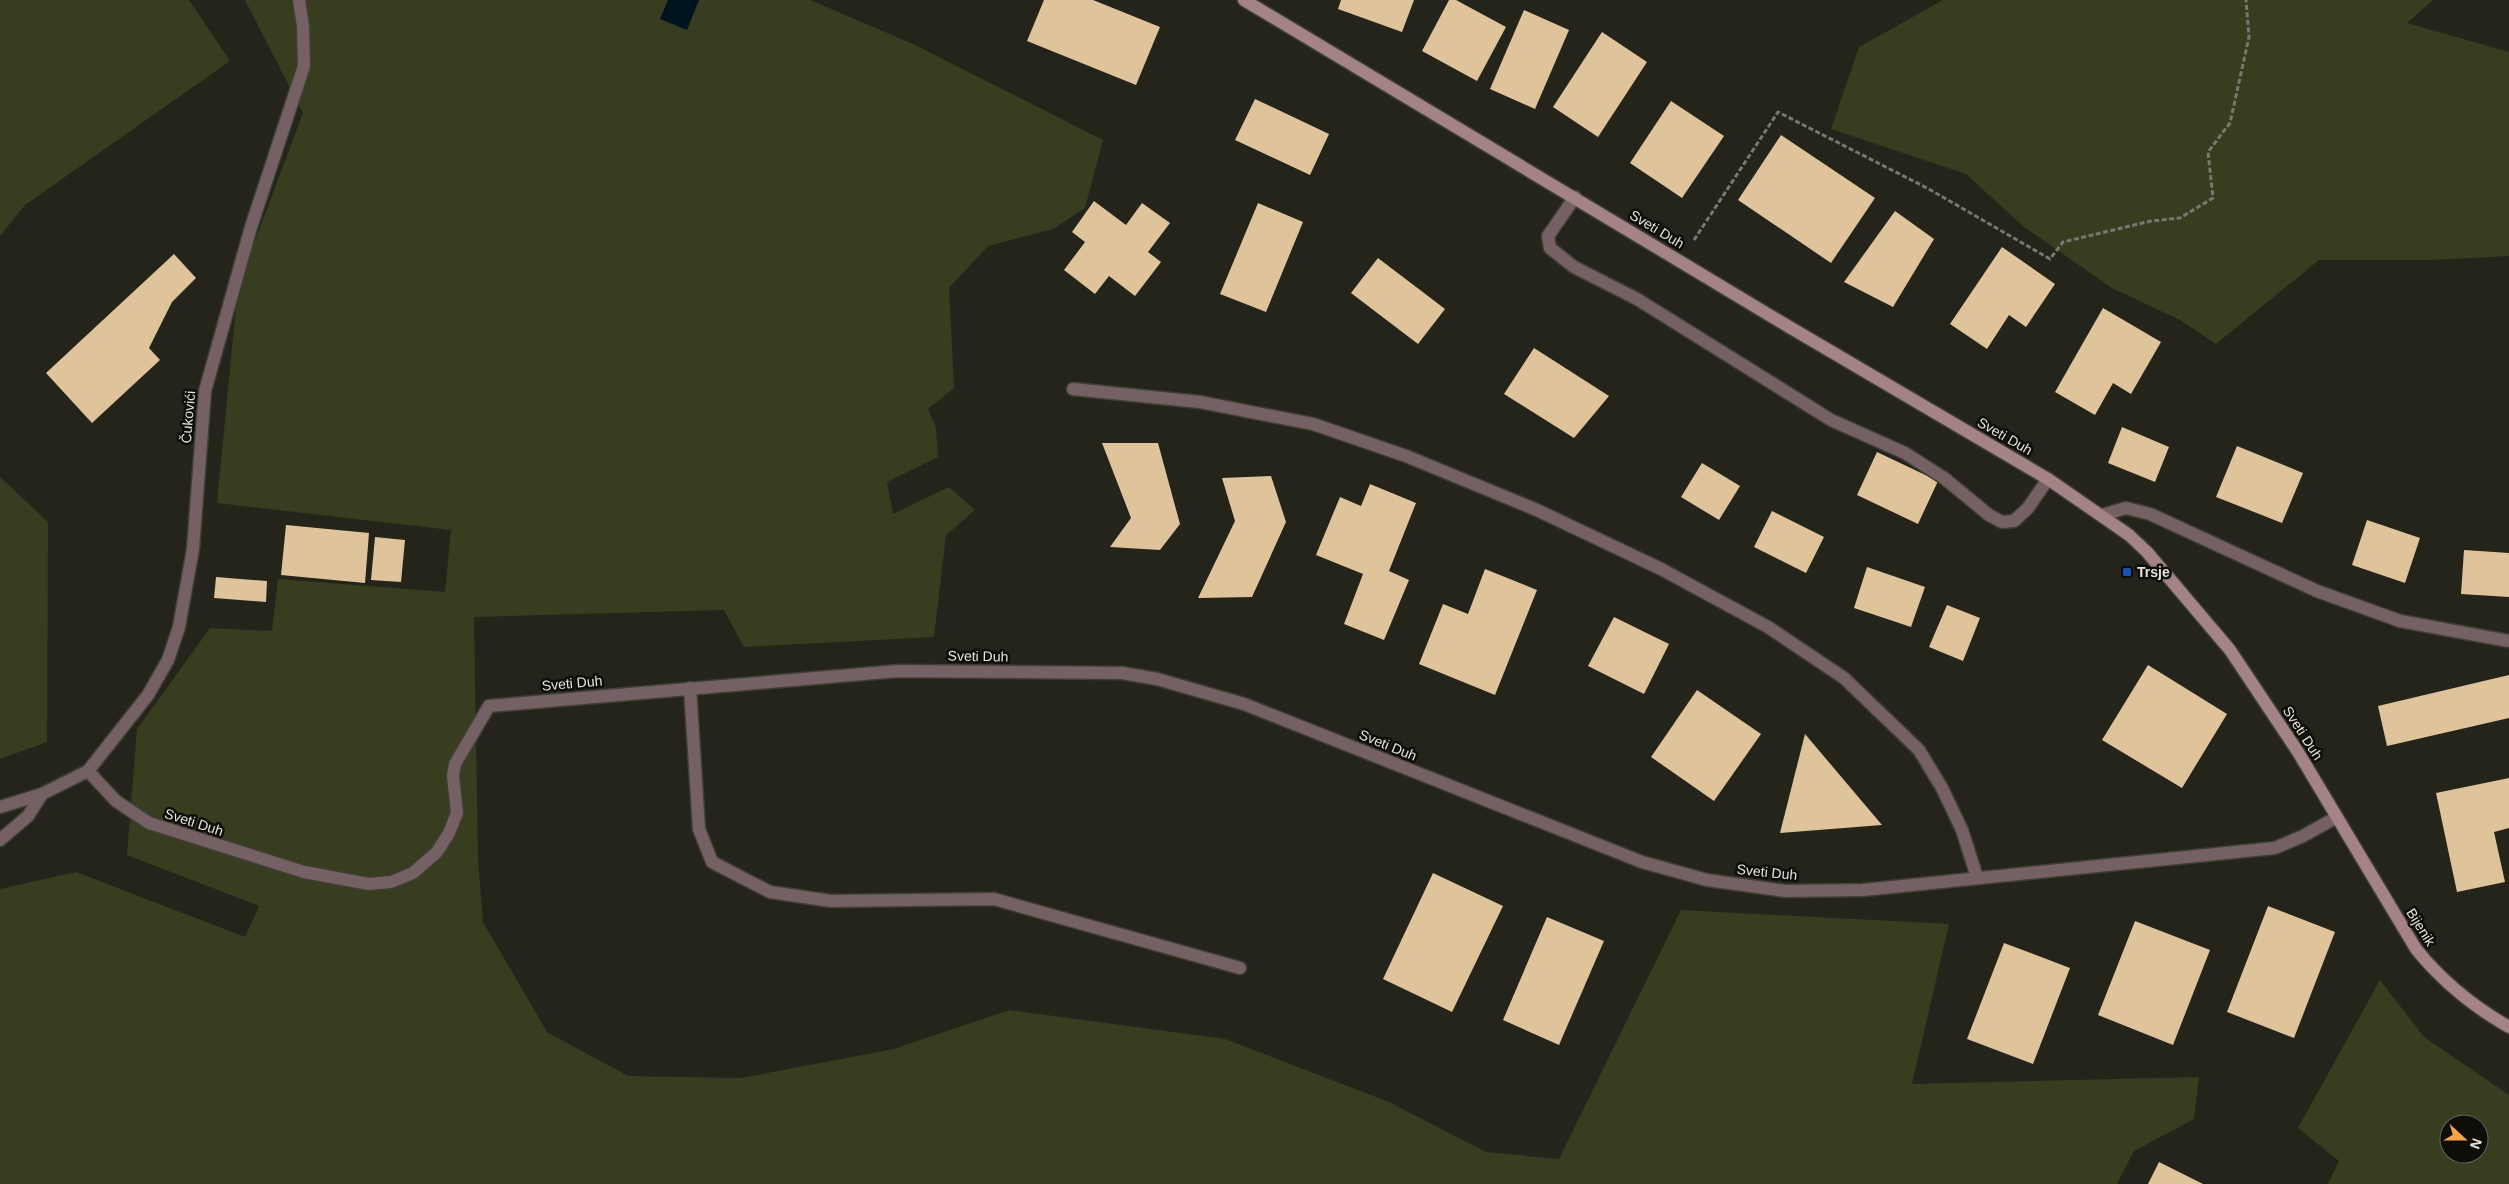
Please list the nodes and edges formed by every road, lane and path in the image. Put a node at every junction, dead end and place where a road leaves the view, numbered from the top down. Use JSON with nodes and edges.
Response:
{"nodes":[{"id":1,"x":299,"y":0,"type":"edge"},
{"id":2,"x":1244,"y":0,"type":"edge"},
{"id":3,"x":2246,"y":0,"type":"edge"},
{"id":4,"x":1575,"y":198,"type":"junction"},
{"id":5,"x":1690,"y":246,"type":"dead end"},
{"id":6,"x":1073,"y":389,"type":"dead end"},
{"id":7,"x":2048,"y":479,"type":"junction"},
{"id":8,"x":2102,"y":515,"type":"junction"},
{"id":9,"x":2509,"y":641,"type":"edge"},
{"id":10,"x":690,"y":688,"type":"junction"},
{"id":11,"x":88,"y":771,"type":"junction"},
{"id":12,"x":42,"y":794,"type":"junction"},
{"id":13,"x":0,"y":807,"type":"edge"},
{"id":14,"x":2337,"y":817,"type":"junction"},
{"id":15,"x":0,"y":840,"type":"edge"},
{"id":16,"x":1977,"y":877,"type":"junction"},
{"id":17,"x":1240,"y":968,"type":"dead end"},
{"id":18,"x":2509,"y":1027,"type":"edge"}],
"edges":[{"from":1,"to":11,"type":"street","name":"Čukovići"},
{"from":2,"to":4,"type":"main road","name":"Sveti Duh"},
{"from":3,"to":5,"type":"path"},
{"from":4,"to":7,"type":"main road","name":"Sveti Duh"},
{"from":4,"to":7,"type":"street"},
{"from":6,"to":16,"type":"street"},
{"from":7,"to":8,"type":"main road","name":"Sveti Duh"},
{"from":8,"to":9,"type":"street"},
{"from":8,"to":14,"type":"main road","name":"Sveti Duh"},
{"from":10,"to":11,"type":"street","name":"Sveti Duh"},
{"from":10,"to":16,"type":"street","name":"Sveti Duh"},
{"from":10,"to":17,"type":"street"},
{"from":11,"to":12,"type":"street","name":"Čukovići"},
{"from":12,"to":13,"type":"street","name":"Čukovići"},
{"from":12,"to":15,"type":"street"},
{"from":14,"to":16,"type":"street","name":"Sveti Duh"},
{"from":14,"to":18,"type":"main road","name":"Bijenik"}]}
